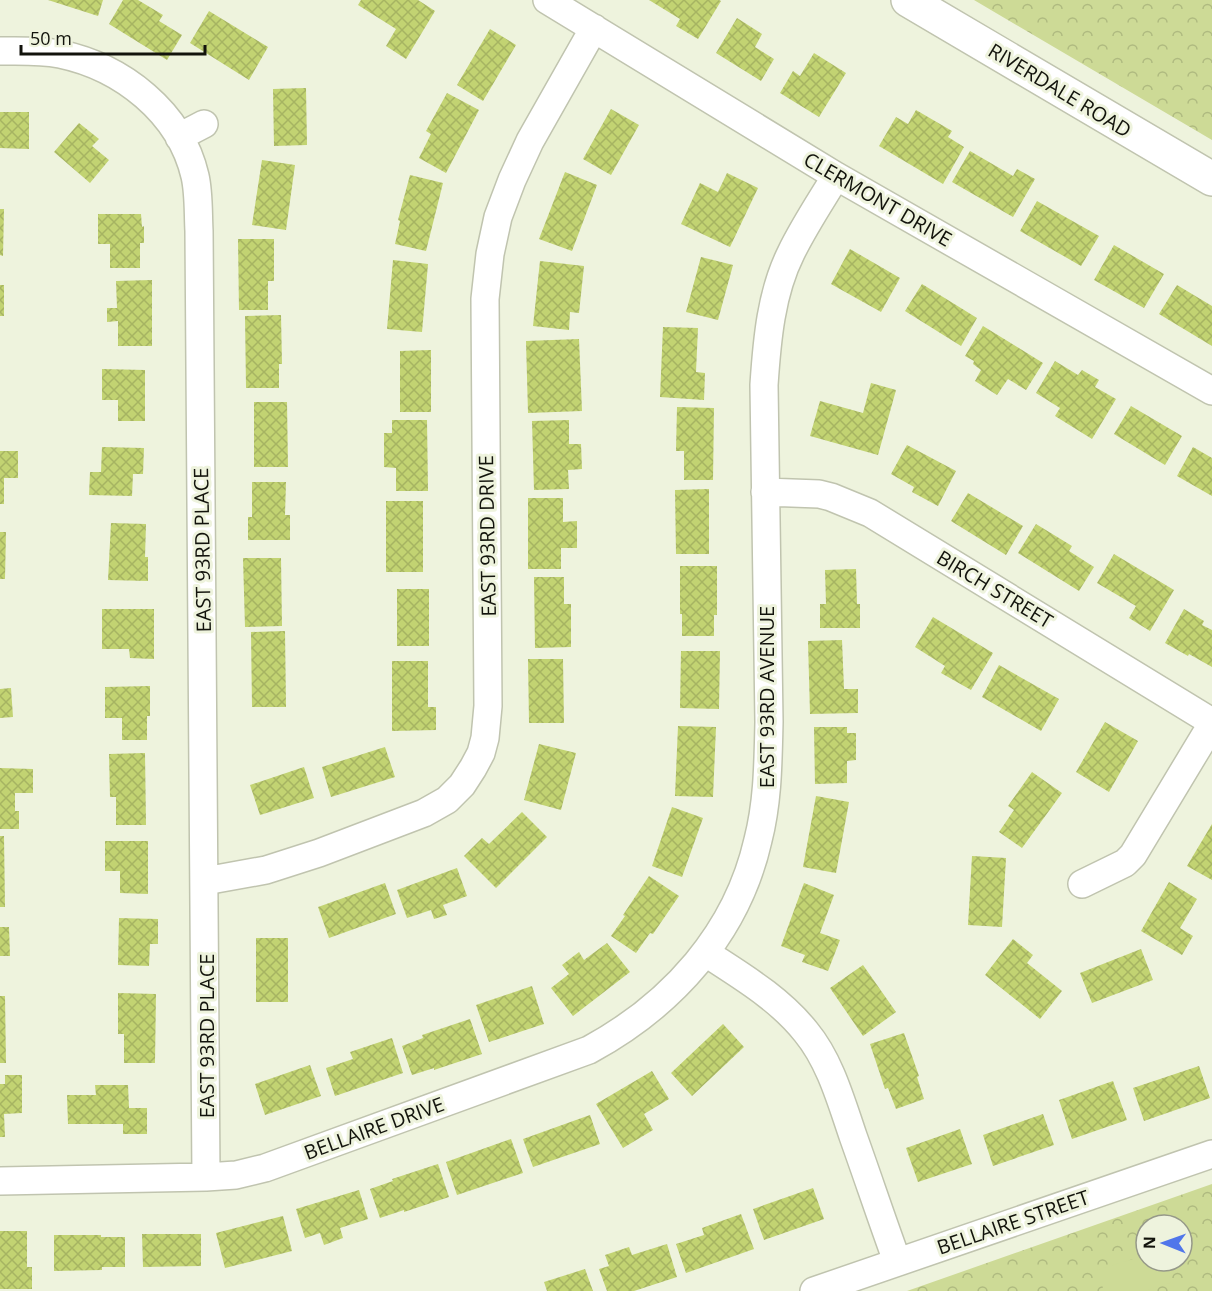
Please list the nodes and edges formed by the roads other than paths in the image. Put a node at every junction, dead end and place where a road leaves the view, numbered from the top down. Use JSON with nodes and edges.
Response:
{"nodes":[{"id":1,"x":547,"y":0,"type":"edge"},
{"id":2,"x":908,"y":0,"type":"edge"},
{"id":3,"x":594,"y":28,"type":"junction"},
{"id":4,"x":0,"y":51,"type":"edge"},
{"id":5,"x":204,"y":124,"type":"dead end"},
{"id":6,"x":179,"y":137,"type":"junction"},
{"id":7,"x":836,"y":176,"type":"junction"},
{"id":8,"x":1212,"y":179,"type":"edge"},
{"id":9,"x":1212,"y":391,"type":"edge"},
{"id":10,"x":765,"y":492,"type":"junction"},
{"id":11,"x":1212,"y":723,"type":"edge"},
{"id":12,"x":205,"y":881,"type":"junction"},
{"id":13,"x":1082,"y":884,"type":"dead end"},
{"id":14,"x":706,"y":953,"type":"junction"},
{"id":15,"x":1212,"y":1154,"type":"edge"},
{"id":16,"x":206,"y":1177,"type":"junction"},
{"id":17,"x":0,"y":1181,"type":"edge"},
{"id":18,"x":897,"y":1262,"type":"junction"},
{"id":19,"x":814,"y":1291,"type":"edge"}],
"edges":[{"from":1,"to":3,"type":"street","name":"CLERMONT DRIVE"},
{"from":2,"to":8,"type":"street","name":"RIVERDALE ROAD"},
{"from":3,"to":7,"type":"street","name":"CLERMONT DRIVE"},
{"from":3,"to":12,"type":"street","name":"EAST 93RD DRIVE"},
{"from":4,"to":6,"type":"street","name":"EAST 93RD PLACE"},
{"from":5,"to":6,"type":"street"},
{"from":6,"to":12,"type":"street","name":"EAST 93RD PLACE"},
{"from":7,"to":9,"type":"street","name":"CLERMONT DRIVE"},
{"from":7,"to":10,"type":"street","name":"EAST 93RD AVENUE"},
{"from":10,"to":11,"type":"street","name":"BIRCH STREET"},
{"from":10,"to":14,"type":"street","name":"EAST 93RD AVENUE"},
{"from":11,"to":13,"type":"street"},
{"from":12,"to":16,"type":"street","name":"EAST 93RD PLACE"},
{"from":14,"to":16,"type":"street","name":"BELLAIRE DRIVE"},
{"from":14,"to":18,"type":"street"},
{"from":15,"to":18,"type":"street","name":"BELLAIRE STREET"},
{"from":16,"to":17,"type":"street","name":"BELLAIRE DRIVE"},
{"from":18,"to":19,"type":"street","name":"BELLAIRE STREET"}]}
